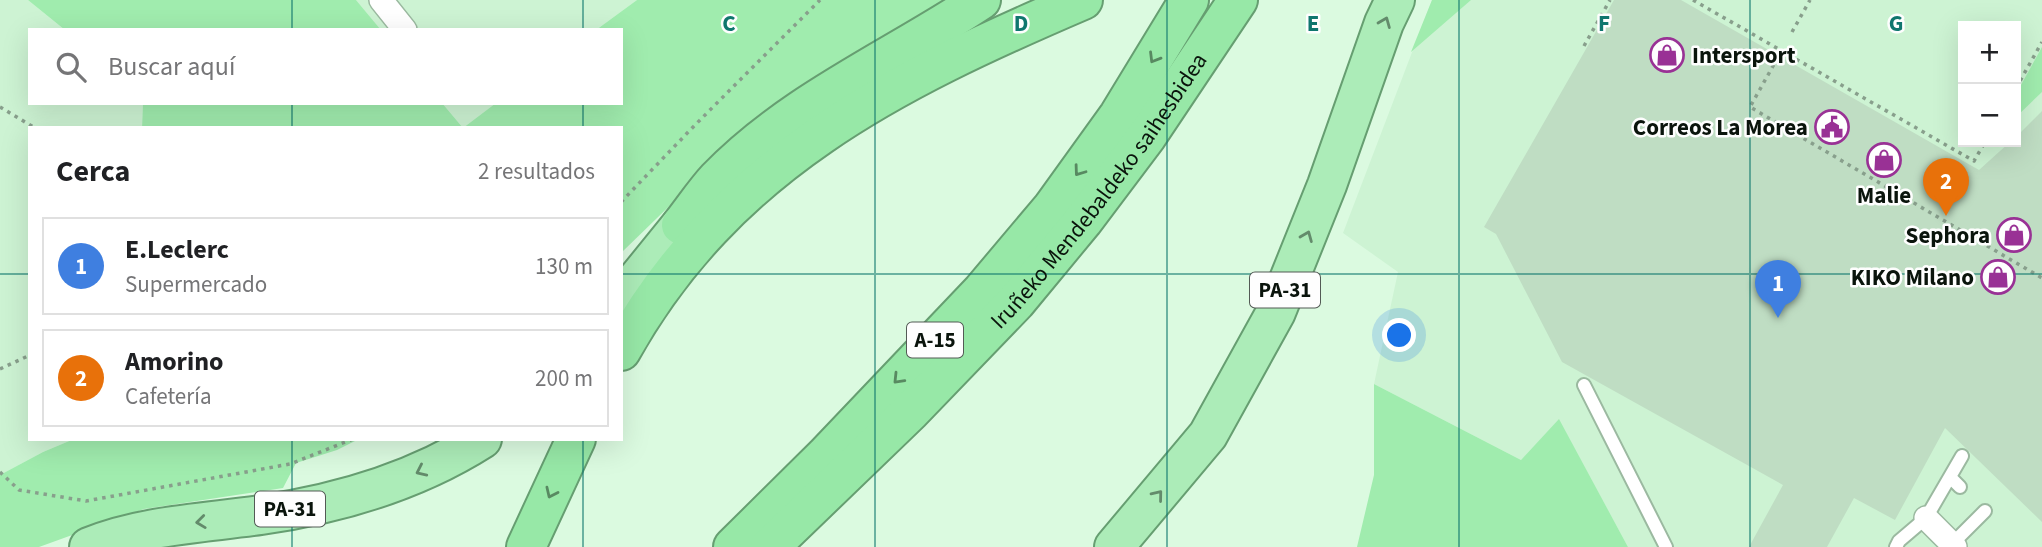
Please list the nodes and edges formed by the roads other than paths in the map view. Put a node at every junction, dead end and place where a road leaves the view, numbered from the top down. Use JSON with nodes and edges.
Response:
{"nodes":[{"id":1,"x":381,"y":0,"type":"edge"},
{"id":2,"x":981,"y":0,"type":"edge"},
{"id":3,"x":1048,"y":0,"type":"edge"},
{"id":4,"x":1083,"y":0,"type":"edge"},
{"id":5,"x":1189,"y":0,"type":"edge"},
{"id":6,"x":1238,"y":0,"type":"edge"},
{"id":7,"x":1395,"y":0,"type":"edge"},
{"id":8,"x":403,"y":28,"type":"edge"},
{"id":9,"x":1133,"y":126,"type":"junction"},
{"id":10,"x":681,"y":225,"type":"junction"},
{"id":11,"x":623,"y":297,"type":"edge"},
{"id":12,"x":623,"y":348,"type":"edge"},
{"id":13,"x":1584,"y":385,"type":"dead end"},
{"id":14,"x":910,"y":412,"type":"junction"},
{"id":15,"x":479,"y":441,"type":"edge"},
{"id":16,"x":575,"y":441,"type":"edge"},
{"id":17,"x":1962,"y":456,"type":"dead end"},
{"id":18,"x":1950,"y":477,"type":"junction"},
{"id":19,"x":1960,"y":487,"type":"dead end"},
{"id":20,"x":1985,"y":512,"type":"dead end"},
{"id":21,"x":1926,"y":518,"type":"junction"},
{"id":22,"x":1953,"y":546,"type":"edge"},
{"id":23,"x":89,"y":547,"type":"edge"},
{"id":24,"x":526,"y":547,"type":"edge"},
{"id":25,"x":733,"y":547,"type":"edge"},
{"id":26,"x":771,"y":547,"type":"edge"},
{"id":27,"x":805,"y":547,"type":"edge"},
{"id":28,"x":1114,"y":547,"type":"edge"},
{"id":29,"x":1666,"y":547,"type":"edge"},
{"id":30,"x":1896,"y":547,"type":"edge"}],
"edges":[{"from":1,"to":8,"type":"street"},
{"from":2,"to":10,"type":"highway"},
{"from":3,"to":10,"type":"highway"},
{"from":4,"to":12,"type":"highway"},
{"from":5,"to":9,"type":"highway","name":"Iruñeko Mendebaldeko saihesbidea","number":"A-15","one_way":true},
{"from":6,"to":9,"type":"highway","name":"Iruñeko Mendebaldeko saihesbidea","number":"A-15"},
{"from":28,"to":7,"type":"highway","number":"PA-31","one_way":true},
{"from":9,"to":14,"type":"highway","name":"Iruñeko Mendebaldeko saihesbidea","number":"A-15"},
{"from":9,"to":25,"type":"highway","name":"Iruñeko Mendebaldeko saihesbidea","number":"A-15","one_way":true},
{"from":10,"to":11,"type":"highway"},
{"from":13,"to":29,"type":"lane"},
{"from":14,"to":26,"type":"highway","name":"Iruñeko Mendebaldeko saihesbidea","number":"A-15"},
{"from":14,"to":27,"type":"highway"},
{"from":15,"to":23,"type":"highway","number":"PA-31","one_way":true},
{"from":16,"to":24,"type":"highway","one_way":true},
{"from":17,"to":18,"type":"lane"},
{"from":18,"to":19,"type":"lane"},
{"from":18,"to":21,"type":"lane"},
{"from":20,"to":22,"type":"lane"},
{"from":21,"to":22,"type":"street"},
{"from":21,"to":30,"type":"lane"}]}
